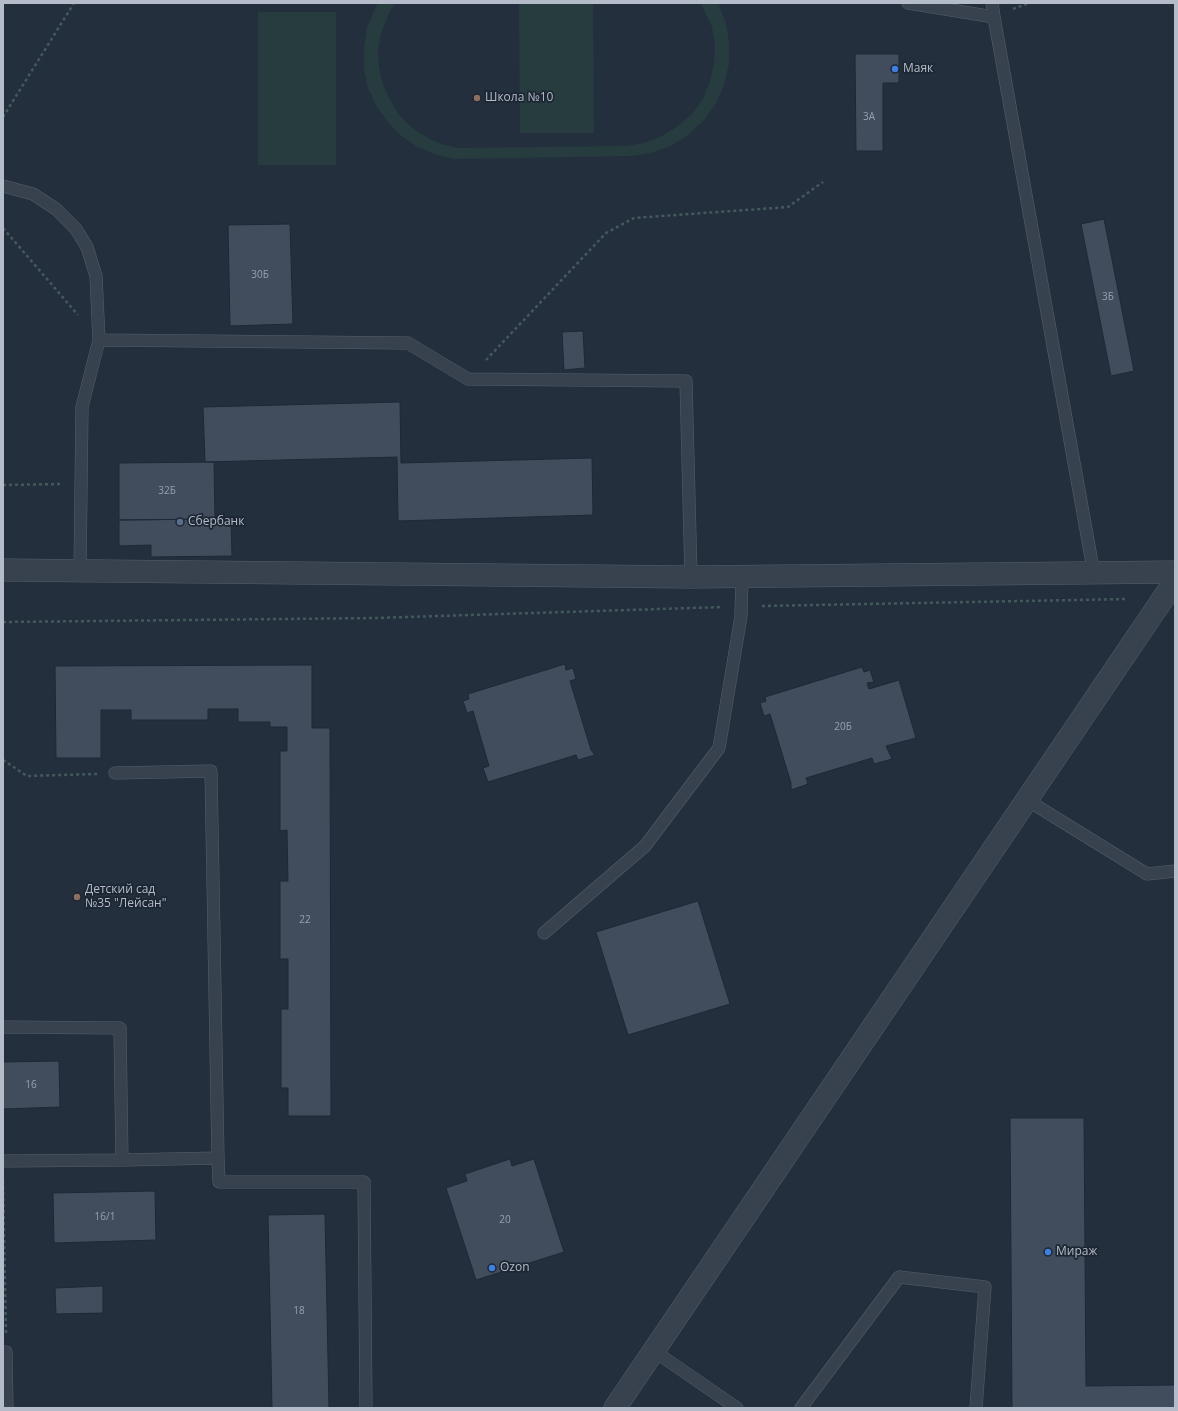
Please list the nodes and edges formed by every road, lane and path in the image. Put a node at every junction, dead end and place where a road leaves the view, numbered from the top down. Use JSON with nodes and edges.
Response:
{"nodes":[{"id":1,"x":74,"y":3,"type":"edge"},
{"id":2,"x":908,"y":3,"type":"edge"},
{"id":3,"x":992,"y":3,"type":"edge"},
{"id":4,"x":994,"y":17,"type":"junction"},
{"id":5,"x":3,"y":117,"type":"edge"},
{"id":6,"x":823,"y":182,"type":"dead end"},
{"id":7,"x":3,"y":186,"type":"edge"},
{"id":8,"x":3,"y":228,"type":"edge"},
{"id":9,"x":99,"y":340,"type":"junction"},
{"id":10,"x":468,"y":379,"type":"junction"},
{"id":11,"x":81,"y":484,"type":"junction"},
{"id":12,"x":3,"y":485,"type":"edge"},
{"id":13,"x":3,"y":570,"type":"edge"},
{"id":14,"x":80,"y":571,"type":"junction"},
{"id":15,"x":1175,"y":572,"type":"edge"},
{"id":16,"x":1094,"y":574,"type":"junction"},
{"id":17,"x":742,"y":576,"type":"junction"},
{"id":18,"x":691,"y":577,"type":"junction"},
{"id":19,"x":1175,"y":581,"type":"edge"},
{"id":20,"x":1163,"y":599,"type":"junction"},
{"id":21,"x":742,"y":607,"type":"junction"},
{"id":22,"x":3,"y":622,"type":"edge"},
{"id":23,"x":3,"y":760,"type":"edge"},
{"id":24,"x":115,"y":773,"type":"joint"},
{"id":25,"x":1027,"y":800,"type":"junction"},
{"id":26,"x":1175,"y":871,"type":"edge"},
{"id":27,"x":544,"y":933,"type":"dead end"},
{"id":28,"x":3,"y":1027,"type":"edge"},
{"id":29,"x":218,"y":1158,"type":"junction"},
{"id":30,"x":122,"y":1160,"type":"junction"},
{"id":31,"x":3,"y":1161,"type":"edge"},
{"id":32,"x":3,"y":1174,"type":"edge"},
{"id":33,"x":654,"y":1350,"type":"junction"},
{"id":34,"x":5,"y":1352,"type":"edge"},
{"id":35,"x":7,"y":1408,"type":"edge"},
{"id":36,"x":366,"y":1408,"type":"edge"},
{"id":37,"x":616,"y":1408,"type":"edge"},
{"id":38,"x":738,"y":1408,"type":"edge"},
{"id":39,"x":801,"y":1408,"type":"edge"},
{"id":40,"x":976,"y":1408,"type":"edge"}],
"edges":[{"from":1,"to":5,"type":"path"},
{"from":2,"to":4,"type":"lane"},
{"from":3,"to":4,"type":"lane"},
{"from":4,"to":16,"type":"lane"},
{"from":6,"to":10,"type":"path"},
{"from":7,"to":9,"type":"lane"},
{"from":8,"to":9,"type":"path"},
{"from":9,"to":10,"type":"lane"},
{"from":9,"to":11,"type":"lane"},
{"from":10,"to":18,"type":"lane"},
{"from":11,"to":12,"type":"path"},
{"from":11,"to":14,"type":"lane"},
{"from":13,"to":14,"type":"street"},
{"from":14,"to":18,"type":"street"},
{"from":15,"to":16,"type":"street"},
{"from":16,"to":17,"type":"street"},
{"from":17,"to":18,"type":"street"},
{"from":17,"to":21,"type":"lane"},
{"from":19,"to":20,"type":"street"},
{"from":20,"to":21,"type":"path"},
{"from":20,"to":25,"type":"street"},
{"from":21,"to":22,"type":"path"},
{"from":21,"to":27,"type":"lane"},
{"from":23,"to":24,"type":"path"},
{"from":24,"to":29,"type":"lane"},
{"from":25,"to":26,"type":"lane"},
{"from":25,"to":33,"type":"street"},
{"from":28,"to":30,"type":"lane"},
{"from":29,"to":30,"type":"lane"},
{"from":29,"to":36,"type":"lane"},
{"from":30,"to":31,"type":"lane"},
{"from":32,"to":34,"type":"path"},
{"from":33,"to":37,"type":"street"},
{"from":33,"to":38,"type":"lane"},
{"from":34,"to":35,"type":"lane"},
{"from":39,"to":40,"type":"lane"}]}
